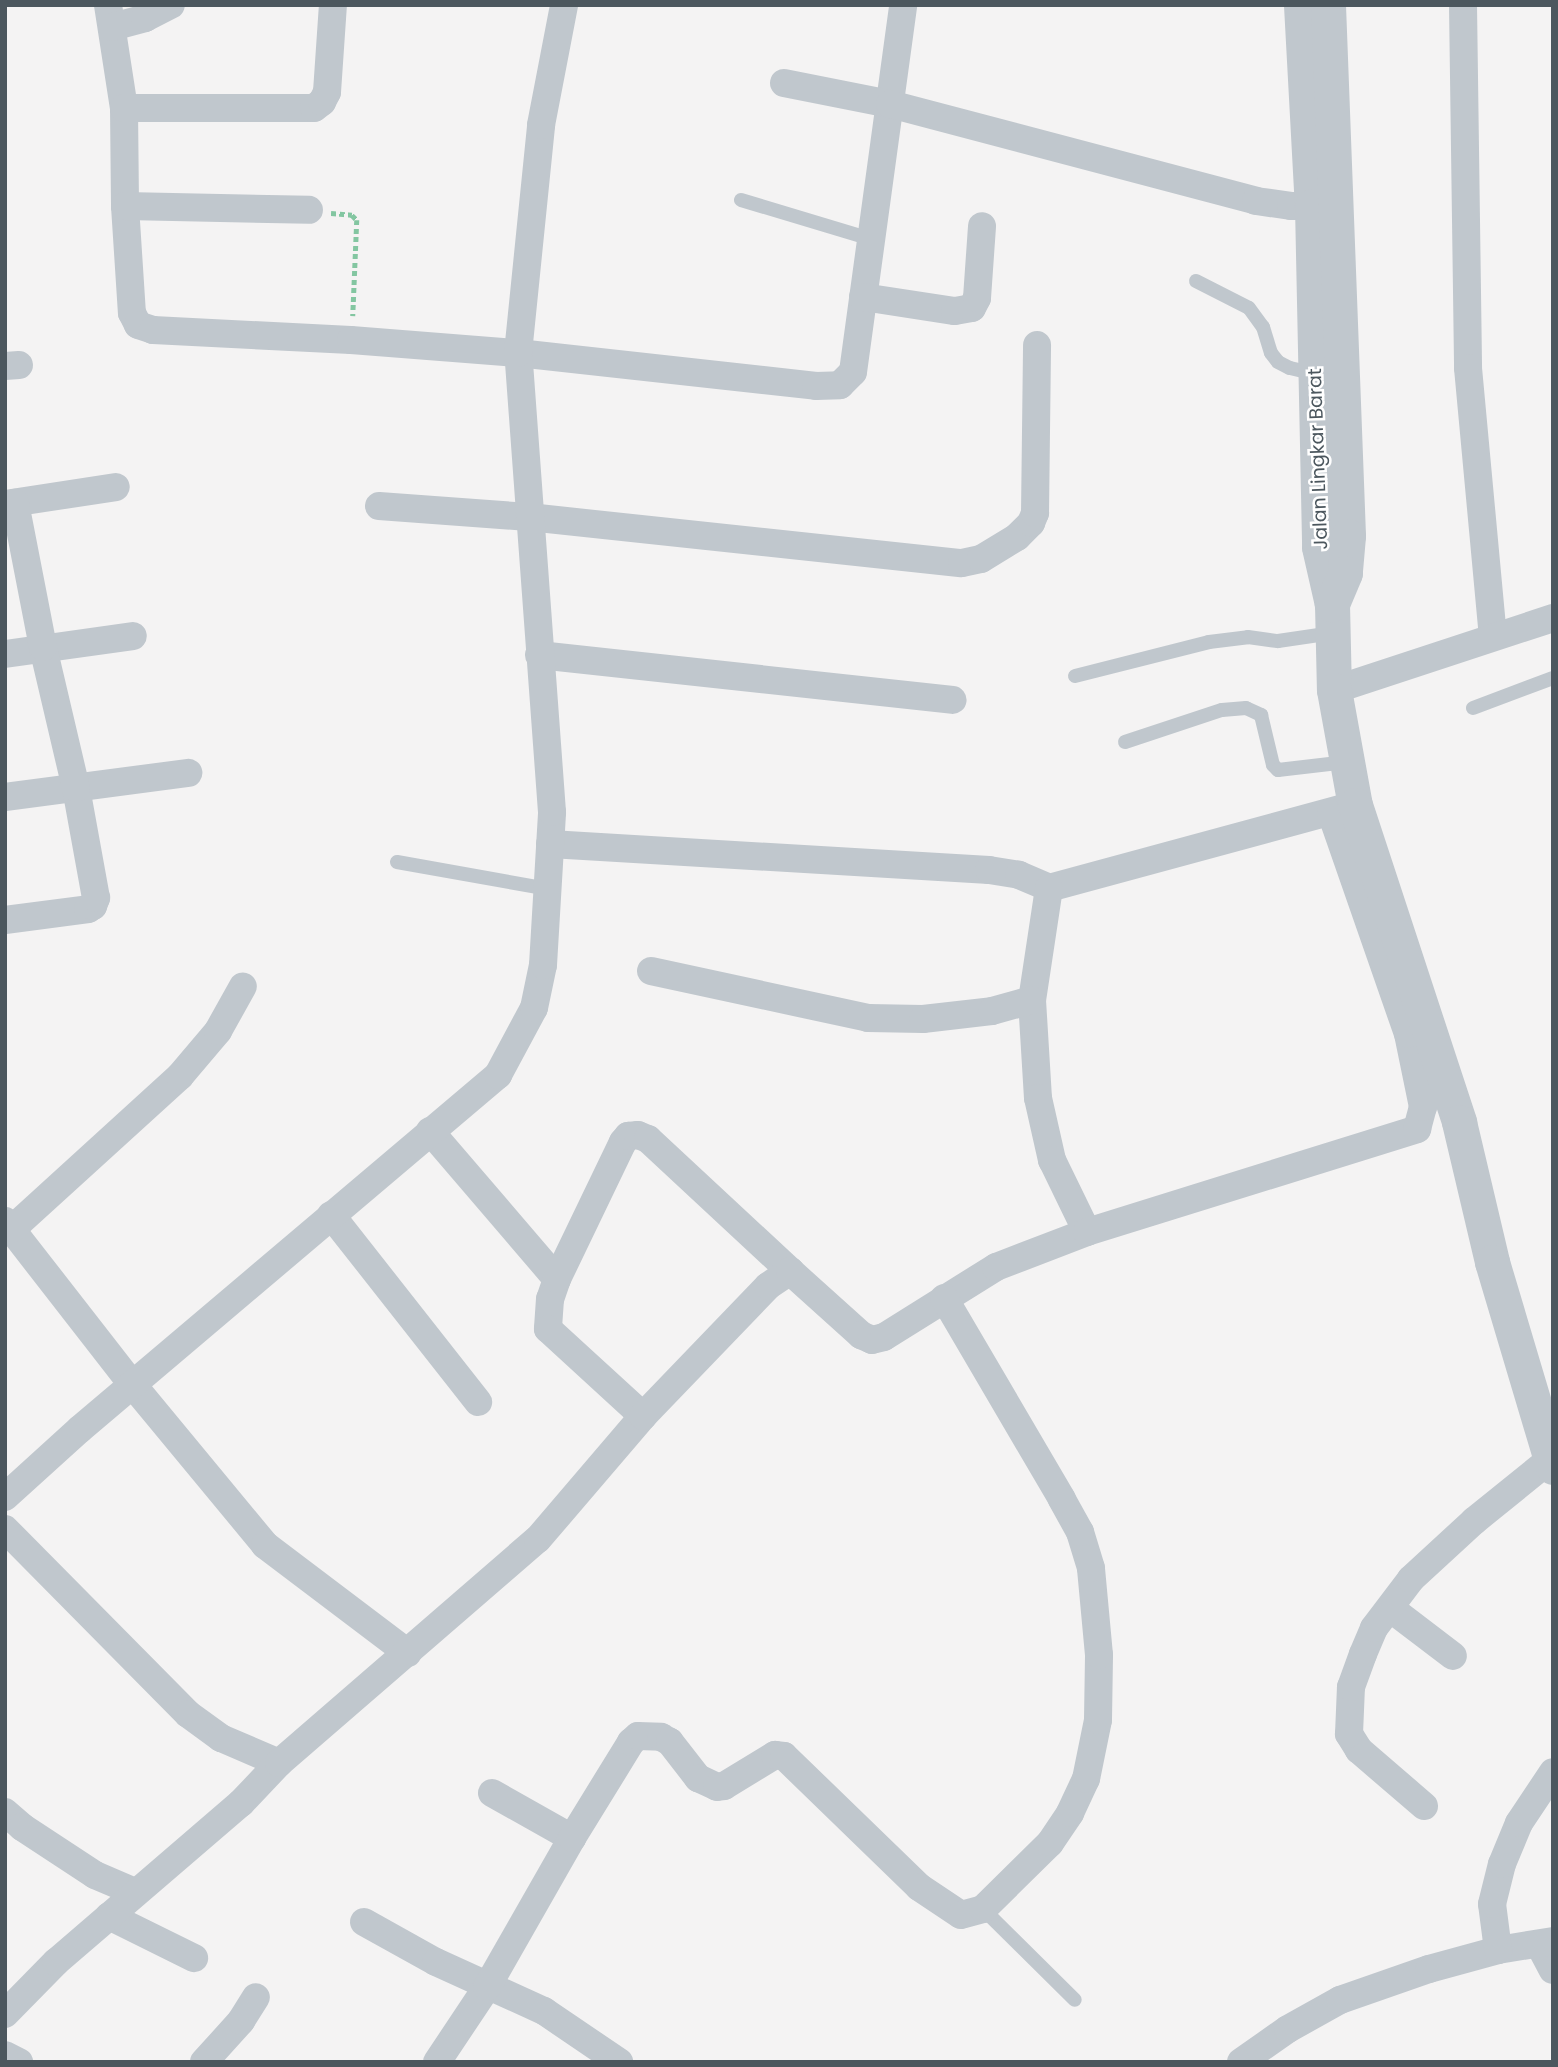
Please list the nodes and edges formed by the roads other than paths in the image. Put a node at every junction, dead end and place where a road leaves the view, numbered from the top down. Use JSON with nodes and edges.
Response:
{"nodes":[{"id":1,"x":172,"y":5,"type":"edge"},
{"id":2,"x":333,"y":5,"type":"edge"},
{"id":3,"x":564,"y":5,"type":"edge"},
{"id":4,"x":903,"y":5,"type":"edge"},
{"id":5,"x":1301,"y":5,"type":"edge"},
{"id":6,"x":1328,"y":5,"type":"edge"},
{"id":7,"x":1463,"y":5,"type":"edge"},
{"id":8,"x":110,"y":16,"type":"edge"},
{"id":9,"x":784,"y":83,"type":"dead end"},
{"id":10,"x":890,"y":104,"type":"junction"},
{"id":11,"x":124,"y":108,"type":"junction"},
{"id":12,"x":741,"y":200,"type":"dead end"},
{"id":13,"x":125,"y":206,"type":"junction"},
{"id":14,"x":1325,"y":206,"type":"junction"},
{"id":15,"x":309,"y":210,"type":"road end"},
{"id":16,"x":982,"y":226,"type":"dead end"},
{"id":17,"x":871,"y":239,"type":"junction"},
{"id":18,"x":1196,"y":281,"type":"dead end"},
{"id":19,"x":863,"y":296,"type":"junction"},
{"id":20,"x":1037,"y":345,"type":"dead end"},
{"id":21,"x":518,"y":354,"type":"junction"},
{"id":22,"x":1316,"y":374,"type":"junction"},
{"id":23,"x":116,"y":487,"type":"dead end"},
{"id":24,"x":10,"y":504,"type":"edge"},
{"id":25,"x":379,"y":506,"type":"dead end"},
{"id":26,"x":530,"y":517,"type":"junction"},
{"id":27,"x":1553,"y":618,"type":"edge"},
{"id":28,"x":1332,"y":619,"type":"junction"},
{"id":29,"x":133,"y":636,"type":"dead end"},
{"id":30,"x":1493,"y":636,"type":"junction"},
{"id":31,"x":43,"y":647,"type":"junction"},
{"id":32,"x":5,"y":654,"type":"edge"},
{"id":33,"x":539,"y":655,"type":"junction"},
{"id":34,"x":1075,"y":676,"type":"dead end"},
{"id":35,"x":1553,"y":678,"type":"edge"},
{"id":36,"x":1334,"y":690,"type":"junction"},
{"id":37,"x":953,"y":700,"type":"dead end"},
{"id":38,"x":1473,"y":708,"type":"dead end"},
{"id":39,"x":1125,"y":742,"type":"dead end"},
{"id":40,"x":1347,"y":762,"type":"junction"},
{"id":41,"x":188,"y":773,"type":"dead end"},
{"id":42,"x":76,"y":788,"type":"junction"},
{"id":43,"x":5,"y":797,"type":"edge"},
{"id":44,"x":1343,"y":809,"type":"junction"},
{"id":45,"x":550,"y":844,"type":"junction"},
{"id":46,"x":397,"y":862,"type":"dead end"},
{"id":47,"x":1049,"y":888,"type":"junction"},
{"id":48,"x":548,"y":889,"type":"junction"},
{"id":49,"x":5,"y":920,"type":"edge"},
{"id":50,"x":651,"y":971,"type":"dead end"},
{"id":51,"x":243,"y":986,"type":"dead end"},
{"id":52,"x":1032,"y":1000,"type":"junction"},
{"id":53,"x":430,"y":1131,"type":"junction"},
{"id":54,"x":331,"y":1215,"type":"junction"},
{"id":55,"x":9,"y":1225,"type":"edge"},
{"id":56,"x":1087,"y":1232,"type":"junction"},
{"id":57,"x":790,"y":1271,"type":"junction"},
{"id":58,"x":557,"y":1279,"type":"junction"},
{"id":59,"x":944,"y":1298,"type":"junction"},
{"id":60,"x":132,"y":1384,"type":"junction"},
{"id":61,"x":478,"y":1402,"type":"dead end"},
{"id":62,"x":643,"y":1416,"type":"junction"},
{"id":63,"x":1552,"y":1461,"type":"edge"},
{"id":64,"x":5,"y":1497,"type":"edge"},
{"id":65,"x":5,"y":1529,"type":"edge"},
{"id":66,"x":1390,"y":1608,"type":"junction"},
{"id":67,"x":408,"y":1653,"type":"junction"},
{"id":68,"x":1453,"y":1656,"type":"dead end"},
{"id":69,"x":279,"y":1763,"type":"junction"},
{"id":70,"x":1553,"y":1772,"type":"edge"},
{"id":71,"x":492,"y":1793,"type":"dead end"},
{"id":72,"x":1424,"y":1806,"type":"dead end"},
{"id":73,"x":5,"y":1812,"type":"edge"},
{"id":74,"x":572,"y":1838,"type":"junction"},
{"id":75,"x":135,"y":1892,"type":"junction"},
{"id":76,"x":983,"y":1909,"type":"junction"},
{"id":77,"x":109,"y":1916,"type":"junction"},
{"id":78,"x":364,"y":1922,"type":"dead end"},
{"id":79,"x":1498,"y":1950,"type":"junction"},
{"id":80,"x":1549,"y":1952,"type":"edge"},
{"id":81,"x":194,"y":1958,"type":"dead end"},
{"id":82,"x":487,"y":1987,"type":"junction"},
{"id":83,"x":256,"y":1997,"type":"dead end"},
{"id":84,"x":1074,"y":2000,"type":"dead end"},
{"id":85,"x":5,"y":2014,"type":"edge"},
{"id":86,"x":5,"y":2054,"type":"edge"},
{"id":87,"x":19,"y":2062,"type":"edge"},
{"id":88,"x":204,"y":2062,"type":"edge"},
{"id":89,"x":437,"y":2062,"type":"edge"},
{"id":90,"x":619,"y":2062,"type":"edge"},
{"id":91,"x":1241,"y":2062,"type":"edge"}],
"edges":[{"from":1,"to":8,"type":"street"},
{"from":2,"to":11,"type":"street"},
{"from":3,"to":21,"type":"street"},
{"from":4,"to":10,"type":"street"},
{"from":5,"to":14,"type":"street","name":"Jalan Lingkar Barat"},
{"from":6,"to":14,"type":"street","name":"Jalan Lingkar Barat"},
{"from":7,"to":30,"type":"street"},
{"from":8,"to":11,"type":"street"},
{"from":9,"to":10,"type":"street"},
{"from":10,"to":14,"type":"street"},
{"from":10,"to":17,"type":"street"},
{"from":11,"to":13,"type":"street"},
{"from":12,"to":17,"type":"lane"},
{"from":13,"to":15,"type":"street"},
{"from":13,"to":21,"type":"street"},
{"from":14,"to":22,"type":"street","name":"Jalan Lingkar Barat"},
{"from":14,"to":28,"type":"street","name":"Jalan Lingkar Barat"},
{"from":16,"to":19,"type":"street"},
{"from":17,"to":19,"type":"street"},
{"from":18,"to":22,"type":"lane"},
{"from":19,"to":21,"type":"street"},
{"from":20,"to":26,"type":"street"},
{"from":21,"to":26,"type":"street"},
{"from":22,"to":28,"type":"street","name":"Jalan Lingkar Barat"},
{"from":23,"to":24,"type":"street"},
{"from":24,"to":31,"type":"street"},
{"from":25,"to":26,"type":"street"},
{"from":26,"to":33,"type":"street"},
{"from":27,"to":30,"type":"street"},
{"from":28,"to":34,"type":"lane"},
{"from":28,"to":36,"type":"street"},
{"from":29,"to":31,"type":"street"},
{"from":30,"to":36,"type":"street"},
{"from":31,"to":32,"type":"street"},
{"from":31,"to":42,"type":"street"},
{"from":33,"to":37,"type":"street"},
{"from":33,"to":45,"type":"street"},
{"from":35,"to":38,"type":"lane"},
{"from":36,"to":40,"type":"street"},
{"from":39,"to":40,"type":"lane"},
{"from":40,"to":44,"type":"street"},
{"from":41,"to":42,"type":"street"},
{"from":42,"to":43,"type":"street"},
{"from":42,"to":49,"type":"street"},
{"from":44,"to":47,"type":"street"},
{"from":44,"to":56,"type":"street"},
{"from":44,"to":63,"type":"street"},
{"from":45,"to":47,"type":"street"},
{"from":45,"to":48,"type":"street"},
{"from":46,"to":48,"type":"lane"},
{"from":47,"to":52,"type":"street"},
{"from":48,"to":53,"type":"street"},
{"from":50,"to":52,"type":"street"},
{"from":51,"to":55,"type":"street"},
{"from":52,"to":56,"type":"street"},
{"from":53,"to":54,"type":"street"},
{"from":53,"to":58,"type":"street"},
{"from":54,"to":60,"type":"street"},
{"from":54,"to":61,"type":"street"},
{"from":55,"to":60,"type":"street"},
{"from":56,"to":59,"type":"street"},
{"from":57,"to":58,"type":"street"},
{"from":57,"to":59,"type":"street"},
{"from":57,"to":62,"type":"street"},
{"from":58,"to":62,"type":"street"},
{"from":59,"to":76,"type":"street"},
{"from":60,"to":64,"type":"street"},
{"from":60,"to":67,"type":"street"},
{"from":62,"to":67,"type":"street"},
{"from":63,"to":66,"type":"street"},
{"from":65,"to":69,"type":"street"},
{"from":66,"to":68,"type":"street"},
{"from":66,"to":72,"type":"street"},
{"from":67,"to":69,"type":"street"},
{"from":69,"to":75,"type":"street"},
{"from":70,"to":79,"type":"street"},
{"from":71,"to":74,"type":"street"},
{"from":73,"to":75,"type":"street"},
{"from":74,"to":76,"type":"street"},
{"from":74,"to":82,"type":"street"},
{"from":75,"to":77,"type":"street"},
{"from":76,"to":84,"type":"lane"},
{"from":77,"to":81,"type":"street"},
{"from":77,"to":85,"type":"street"},
{"from":78,"to":82,"type":"street"},
{"from":79,"to":80,"type":"street"},
{"from":79,"to":91,"type":"street"},
{"from":82,"to":89,"type":"street"},
{"from":82,"to":90,"type":"street"},
{"from":83,"to":88,"type":"street"},
{"from":86,"to":87,"type":"street"}]}
